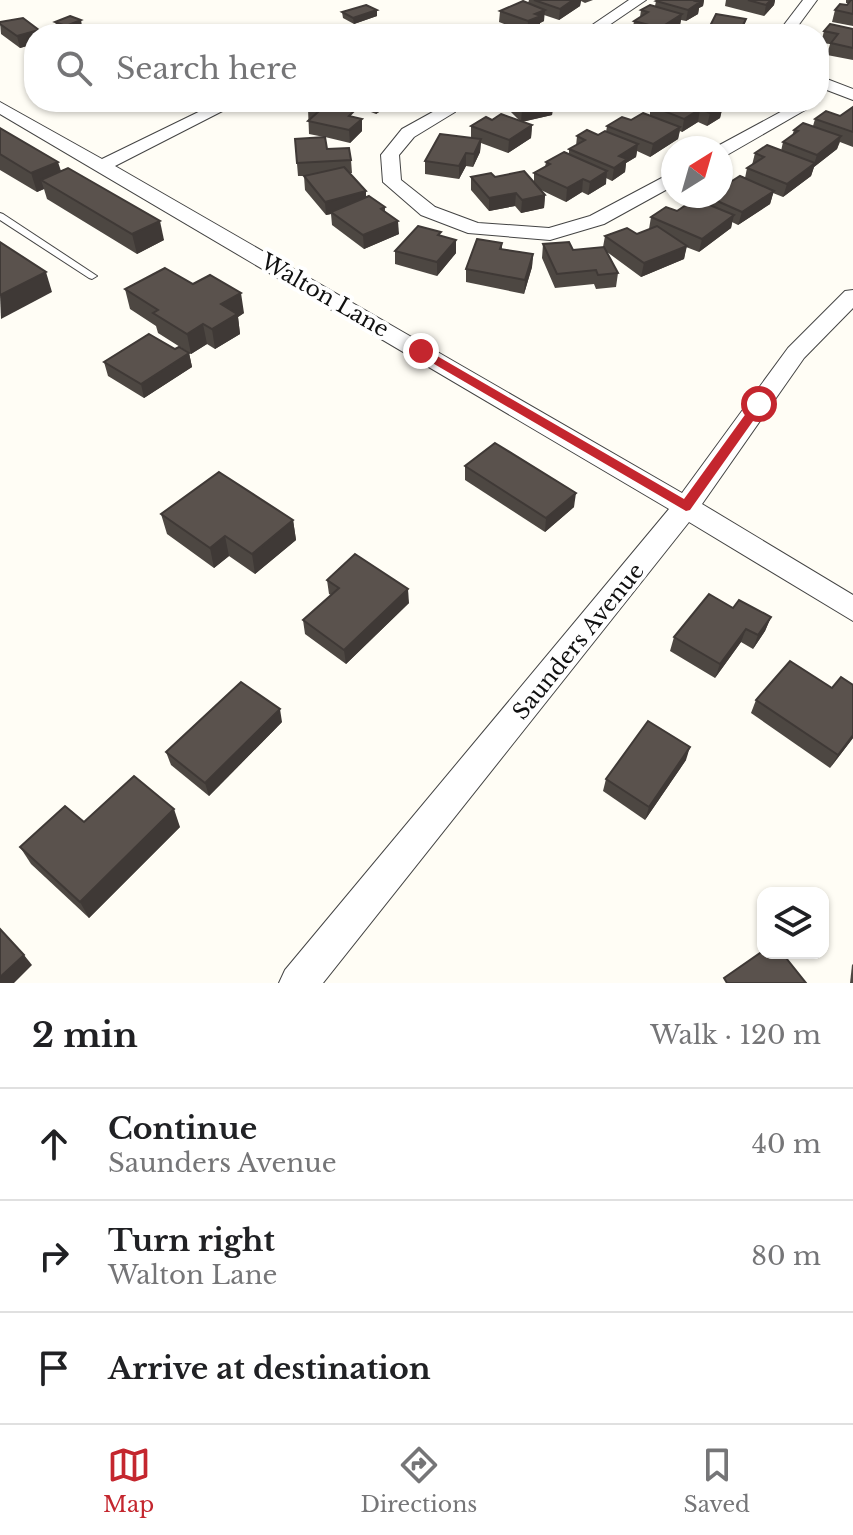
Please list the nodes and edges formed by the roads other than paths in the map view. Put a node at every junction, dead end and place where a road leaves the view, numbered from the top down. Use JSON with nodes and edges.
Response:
{"nodes":[{"id":1,"x":639,"y":0,"type":"edge"},
{"id":2,"x":810,"y":0,"type":"edge"},
{"id":3,"x":602,"y":24,"type":"edge"},
{"id":4,"x":792,"y":24,"type":"edge"},
{"id":5,"x":829,"y":86,"type":"edge"},
{"id":6,"x":835,"y":89,"type":"junction"},
{"id":7,"x":829,"y":92,"type":"edge"},
{"id":8,"x":853,"y":95,"type":"edge"},
{"id":9,"x":2,"y":110,"type":"edge"},
{"id":10,"x":212,"y":112,"type":"edge"},
{"id":11,"x":442,"y":112,"type":"edge"},
{"id":12,"x":793,"y":112,"type":"edge"},
{"id":13,"x":733,"y":144,"type":"edge"},
{"id":14,"x":103,"y":165,"type":"junction"},
{"id":15,"x":661,"y":185,"type":"edge"},
{"id":16,"x":0,"y":216,"type":"edge"},
{"id":17,"x":92,"y":276,"type":"dead end"},
{"id":18,"x":853,"y":296,"type":"edge"},
{"id":19,"x":686,"y":507,"type":"junction"},
{"id":20,"x":853,"y":609,"type":"edge"},
{"id":21,"x":298,"y":983,"type":"edge"}],
"edges":[{"from":1,"to":3,"type":"street"},
{"from":2,"to":4,"type":"street"},
{"from":5,"to":6,"type":"street"},
{"from":6,"to":7,"type":"street"},
{"from":6,"to":8,"type":"street"},
{"from":9,"to":14,"type":"street","name":"Walton Lane"},
{"from":10,"to":14,"type":"street"},
{"from":11,"to":15,"type":"street"},
{"from":12,"to":13,"type":"street"},
{"from":14,"to":19,"type":"street","name":"Walton Lane"},
{"from":16,"to":17,"type":"lane"},
{"from":18,"to":19,"type":"street","name":"Saunders Avenue"},
{"from":19,"to":20,"type":"street","name":"Walton Lane"},
{"from":19,"to":21,"type":"street","name":"Saunders Avenue"}]}
